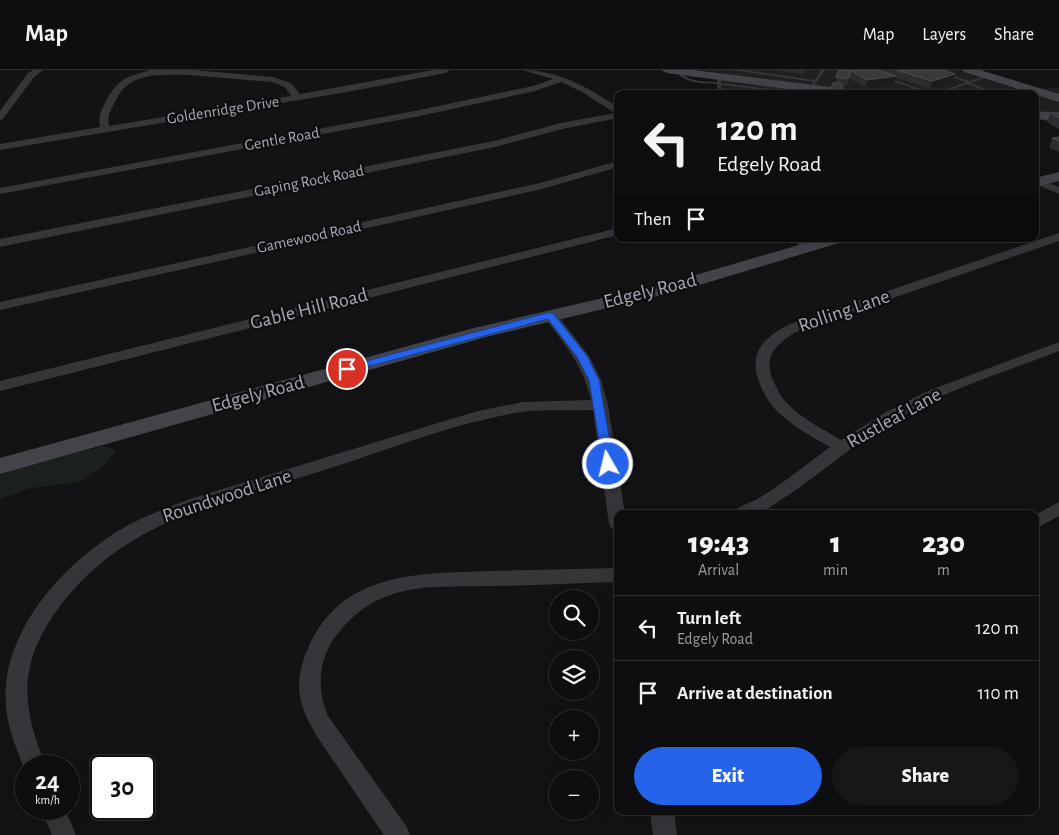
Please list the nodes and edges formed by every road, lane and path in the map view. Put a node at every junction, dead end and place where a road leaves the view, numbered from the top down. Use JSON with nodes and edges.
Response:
{"nodes":[{"id":1,"x":39,"y":70,"type":"edge"},
{"id":2,"x":441,"y":70,"type":"edge"},
{"id":3,"x":526,"y":70,"type":"edge"},
{"id":4,"x":735,"y":70,"type":"edge"},
{"id":5,"x":823,"y":70,"type":"edge"},
{"id":6,"x":932,"y":70,"type":"edge"},
{"id":7,"x":671,"y":71,"type":"edge"},
{"id":8,"x":880,"y":76,"type":"edge"},
{"id":9,"x":969,"y":78,"type":"edge"},
{"id":10,"x":562,"y":79,"type":"junction"},
{"id":11,"x":719,"y":86,"type":"edge"},
{"id":12,"x":812,"y":88,"type":"edge"},
{"id":13,"x":734,"y":90,"type":"edge"},
{"id":14,"x":826,"y":90,"type":"edge"},
{"id":15,"x":921,"y":90,"type":"edge"},
{"id":16,"x":948,"y":90,"type":"edge"},
{"id":17,"x":987,"y":90,"type":"edge"},
{"id":18,"x":1033,"y":90,"type":"edge"},
{"id":19,"x":1039,"y":92,"type":"edge"},
{"id":20,"x":297,"y":97,"type":"junction"},
{"id":21,"x":1059,"y":98,"type":"edge"},
{"id":22,"x":614,"y":110,"type":"edge"},
{"id":23,"x":614,"y":114,"type":"edge"},
{"id":24,"x":1039,"y":116,"type":"edge"},
{"id":25,"x":0,"y":117,"type":"edge"},
{"id":26,"x":1059,"y":118,"type":"edge"},
{"id":27,"x":105,"y":129,"type":"junction"},
{"id":28,"x":0,"y":147,"type":"edge"},
{"id":29,"x":614,"y":165,"type":"edge"},
{"id":30,"x":1044,"y":177,"type":"edge"},
{"id":31,"x":0,"y":191,"type":"edge"},
{"id":32,"x":1059,"y":191,"type":"edge"},
{"id":33,"x":614,"y":232,"type":"edge"},
{"id":34,"x":1059,"y":238,"type":"edge"},
{"id":35,"x":0,"y":243,"type":"edge"},
{"id":36,"x":804,"y":243,"type":"edge"},
{"id":37,"x":0,"y":306,"type":"edge"},
{"id":38,"x":550,"y":315,"type":"junction"},
{"id":39,"x":1059,"y":346,"type":"edge"},
{"id":40,"x":0,"y":386,"type":"edge"},
{"id":41,"x":600,"y":405,"type":"junction"},
{"id":42,"x":842,"y":447,"type":"junction"},
{"id":43,"x":0,"y":466,"type":"edge"},
{"id":44,"x":1059,"y":508,"type":"edge"},
{"id":45,"x":615,"y":510,"type":"edge"},
{"id":46,"x":748,"y":510,"type":"edge"},
{"id":47,"x":1039,"y":520,"type":"edge"},
{"id":48,"x":614,"y":575,"type":"edge"},
{"id":49,"x":31,"y":755,"type":"edge"},
{"id":50,"x":662,"y":815,"type":"edge"},
{"id":51,"x":58,"y":820,"type":"edge"},
{"id":52,"x":64,"y":835,"type":"edge"},
{"id":53,"x":398,"y":835,"type":"edge"},
{"id":54,"x":665,"y":835,"type":"edge"}],
"edges":[{"from":1,"to":25,"type":"street"},
{"from":2,"to":20,"type":"street","name":"Goldenridge Drive"},
{"from":3,"to":10,"type":"street"},
{"from":4,"to":12,"type":"lane"},
{"from":5,"to":12,"type":"lane"},
{"from":6,"to":9,"type":"lane"},
{"from":7,"to":11,"type":"main road"},
{"from":8,"to":15,"type":"lane"},
{"from":9,"to":16,"type":"lane"},
{"from":9,"to":17,"type":"lane"},
{"from":9,"to":18,"type":"main road"},
{"from":10,"to":22,"type":"street"},
{"from":10,"to":31,"type":"street","name":"Gentle Road"},
{"from":11,"to":12,"type":"main road"},
{"from":11,"to":13,"type":"lane"},
{"from":12,"to":14,"type":"main road"},
{"from":19,"to":21,"type":"main road"},
{"from":20,"to":27,"type":"street","name":"Goldenridge Drive"},
{"from":20,"to":27,"type":"street"},
{"from":23,"to":35,"type":"street","name":"Gaping Rock Road"},
{"from":24,"to":26,"type":"main road"},
{"from":27,"to":28,"type":"street","name":"Goldenridge Drive"},
{"from":29,"to":37,"type":"street","name":"Gamewood Road"},
{"from":30,"to":32,"type":"street"},
{"from":33,"to":40,"type":"street","name":"Gable Hill Road"},
{"from":34,"to":42,"type":"street","name":"Rolling Lane"},
{"from":36,"to":38,"type":"main road","name":"Edgely Road"},
{"from":38,"to":41,"type":"street"},
{"from":38,"to":43,"type":"main road","name":"Edgely Road"},
{"from":39,"to":42,"type":"street","name":"Rustleaf Lane"},
{"from":41,"to":45,"type":"street"},
{"from":41,"to":49,"type":"street","name":"Roundwood Lane"},
{"from":42,"to":46,"type":"street","name":"Rustleaf Lane"},
{"from":44,"to":47,"type":"street"},
{"from":48,"to":53,"type":"street"},
{"from":50,"to":54,"type":"street"},
{"from":51,"to":52,"type":"street"}]}
